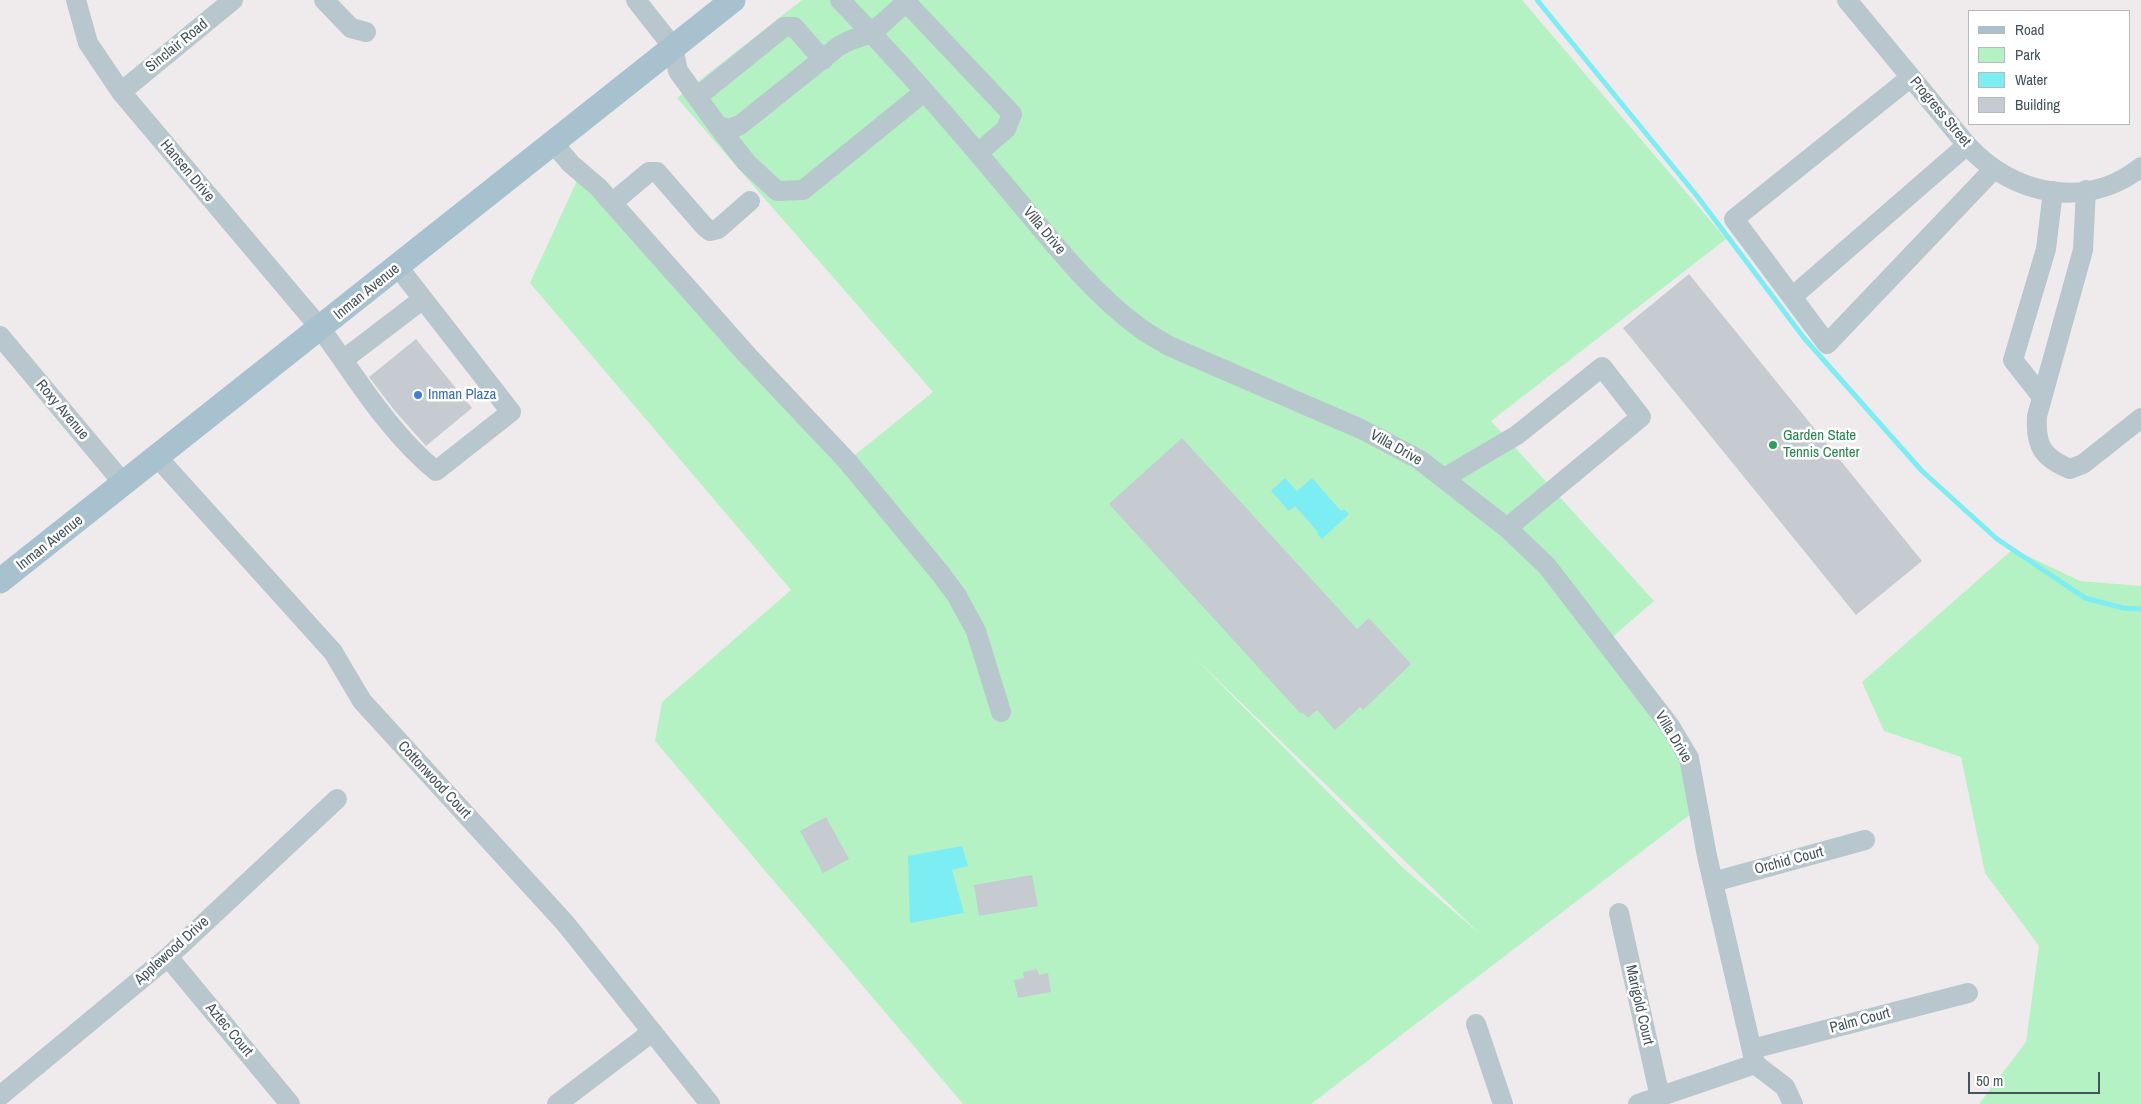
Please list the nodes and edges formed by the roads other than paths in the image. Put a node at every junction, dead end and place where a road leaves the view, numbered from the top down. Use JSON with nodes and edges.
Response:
{"nodes":[{"id":1,"x":76,"y":0,"type":"edge"},
{"id":2,"x":233,"y":0,"type":"edge"},
{"id":3,"x":324,"y":0,"type":"edge"},
{"id":4,"x":636,"y":0,"type":"edge"},
{"id":5,"x":734,"y":0,"type":"edge"},
{"id":6,"x":840,"y":0,"type":"edge"},
{"id":7,"x":1847,"y":0,"type":"edge"},
{"id":8,"x":905,"y":1,"type":"edge"},
{"id":9,"x":366,"y":32,"type":"dead end"},
{"id":10,"x":872,"y":33,"type":"junction"},
{"id":11,"x":673,"y":47,"type":"junction"},
{"id":12,"x":823,"y":60,"type":"junction"},
{"id":13,"x":1911,"y":77,"type":"junction"},
{"id":14,"x":121,"y":92,"type":"junction"},
{"id":15,"x":924,"y":92,"type":"junction"},
{"id":16,"x":697,"y":97,"type":"junction"},
{"id":17,"x":718,"y":126,"type":"junction"},
{"id":18,"x":554,"y":144,"type":"junction"},
{"id":19,"x":1967,"y":145,"type":"junction"},
{"id":20,"x":978,"y":153,"type":"junction"},
{"id":21,"x":1994,"y":169,"type":"junction"},
{"id":22,"x":2139,"y":172,"type":"edge"},
{"id":23,"x":2086,"y":190,"type":"junction"},
{"id":24,"x":2053,"y":191,"type":"junction"},
{"id":25,"x":750,"y":201,"type":"dead end"},
{"id":26,"x":612,"y":203,"type":"junction"},
{"id":27,"x":398,"y":267,"type":"junction"},
{"id":28,"x":1792,"y":296,"type":"junction"},
{"id":29,"x":423,"y":299,"type":"junction"},
{"id":30,"x":321,"y":329,"type":"junction"},
{"id":31,"x":0,"y":336,"type":"edge"},
{"id":32,"x":343,"y":360,"type":"junction"},
{"id":33,"x":2042,"y":397,"type":"junction"},
{"id":34,"x":2141,"y":418,"type":"edge"},
{"id":35,"x":158,"y":458,"type":"junction"},
{"id":36,"x":1444,"y":478,"type":"junction"},
{"id":37,"x":124,"y":484,"type":"junction"},
{"id":38,"x":1507,"y":528,"type":"junction"},
{"id":39,"x":0,"y":582,"type":"edge"},
{"id":40,"x":1001,"y":712,"type":"dead end"},
{"id":41,"x":337,"y":799,"type":"dead end"},
{"id":42,"x":1865,"y":840,"type":"dead end"},
{"id":43,"x":1713,"y":882,"type":"junction"},
{"id":44,"x":1619,"y":913,"type":"dead end"},
{"id":45,"x":168,"y":957,"type":"junction"},
{"id":46,"x":1968,"y":993,"type":"dead end"},
{"id":47,"x":1476,"y":1024,"type":"dead end"},
{"id":48,"x":652,"y":1032,"type":"junction"},
{"id":49,"x":1754,"y":1057,"type":"junction"},
{"id":50,"x":0,"y":1096,"type":"edge"},
{"id":51,"x":1660,"y":1097,"type":"junction"},
{"id":52,"x":290,"y":1104,"type":"edge"},
{"id":53,"x":557,"y":1104,"type":"edge"},
{"id":54,"x":710,"y":1104,"type":"edge"},
{"id":55,"x":1503,"y":1104,"type":"edge"},
{"id":56,"x":1638,"y":1104,"type":"edge"},
{"id":57,"x":1793,"y":1104,"type":"edge"}],
"edges":[{"from":1,"to":14,"type":"street","name":"Hansen Drive"},
{"from":2,"to":14,"type":"street","name":"Sinclair Road"},
{"from":3,"to":9,"type":"street"},
{"from":4,"to":11,"type":"street"},
{"from":5,"to":11,"type":"main road","name":"Inman Avenue"},
{"from":6,"to":10,"type":"street","name":"Villa Drive"},
{"from":7,"to":13,"type":"street","name":"Progress Street"},
{"from":8,"to":10,"type":"street"},
{"from":8,"to":20,"type":"street"},
{"from":10,"to":12,"type":"street"},
{"from":10,"to":15,"type":"street","name":"Villa Drive"},
{"from":11,"to":16,"type":"street"},
{"from":11,"to":18,"type":"main road","name":"Inman Avenue"},
{"from":12,"to":16,"type":"street"},
{"from":12,"to":17,"type":"street"},
{"from":13,"to":19,"type":"street","name":"Progress Street"},
{"from":13,"to":28,"type":"street"},
{"from":14,"to":30,"type":"street","name":"Hansen Drive"},
{"from":15,"to":17,"type":"street"},
{"from":15,"to":20,"type":"street","name":"Villa Drive"},
{"from":16,"to":17,"type":"street"},
{"from":18,"to":26,"type":"street"},
{"from":18,"to":27,"type":"main road","name":"Inman Avenue"},
{"from":19,"to":21,"type":"street","name":"Progress Street"},
{"from":19,"to":28,"type":"street"},
{"from":20,"to":36,"type":"street","name":"Villa Drive"},
{"from":21,"to":24,"type":"street","name":"Progress Street"},
{"from":21,"to":28,"type":"street"},
{"from":22,"to":23,"type":"street","name":"Progress Street"},
{"from":23,"to":24,"type":"street","name":"Progress Street"},
{"from":23,"to":33,"type":"street"},
{"from":24,"to":33,"type":"street"},
{"from":25,"to":26,"type":"street"},
{"from":26,"to":40,"type":"street"},
{"from":27,"to":29,"type":"street"},
{"from":27,"to":30,"type":"main road","name":"Inman Avenue"},
{"from":29,"to":32,"type":"street"},
{"from":29,"to":32,"type":"street","name":"Hansen Drive"},
{"from":30,"to":32,"type":"street","name":"Hansen Drive"},
{"from":30,"to":35,"type":"main road","name":"Inman Avenue"},
{"from":31,"to":37,"type":"street","name":"Roxy Avenue"},
{"from":33,"to":34,"type":"street"},
{"from":35,"to":37,"type":"main road","name":"Inman Avenue"},
{"from":35,"to":48,"type":"street","name":"Cottonwood Court"},
{"from":36,"to":38,"type":"street","name":"Villa Drive"},
{"from":36,"to":38,"type":"street"},
{"from":37,"to":39,"type":"main road","name":"Inman Avenue"},
{"from":38,"to":43,"type":"street","name":"Villa Drive"},
{"from":41,"to":45,"type":"street","name":"Applewood Drive"},
{"from":42,"to":43,"type":"street","name":"Orchid Court"},
{"from":43,"to":49,"type":"street","name":"Villa Drive"},
{"from":44,"to":51,"type":"street","name":"Marigold Court"},
{"from":45,"to":50,"type":"street","name":"Applewood Drive"},
{"from":45,"to":52,"type":"street","name":"Aztec Court"},
{"from":46,"to":49,"type":"street","name":"Palm Court"},
{"from":47,"to":55,"type":"street"},
{"from":48,"to":53,"type":"street"},
{"from":48,"to":54,"type":"street","name":"Cottonwood Court"},
{"from":49,"to":51,"type":"street","name":"Palm Court"},
{"from":49,"to":57,"type":"street"},
{"from":51,"to":56,"type":"street","name":"Palm Court"}]}
